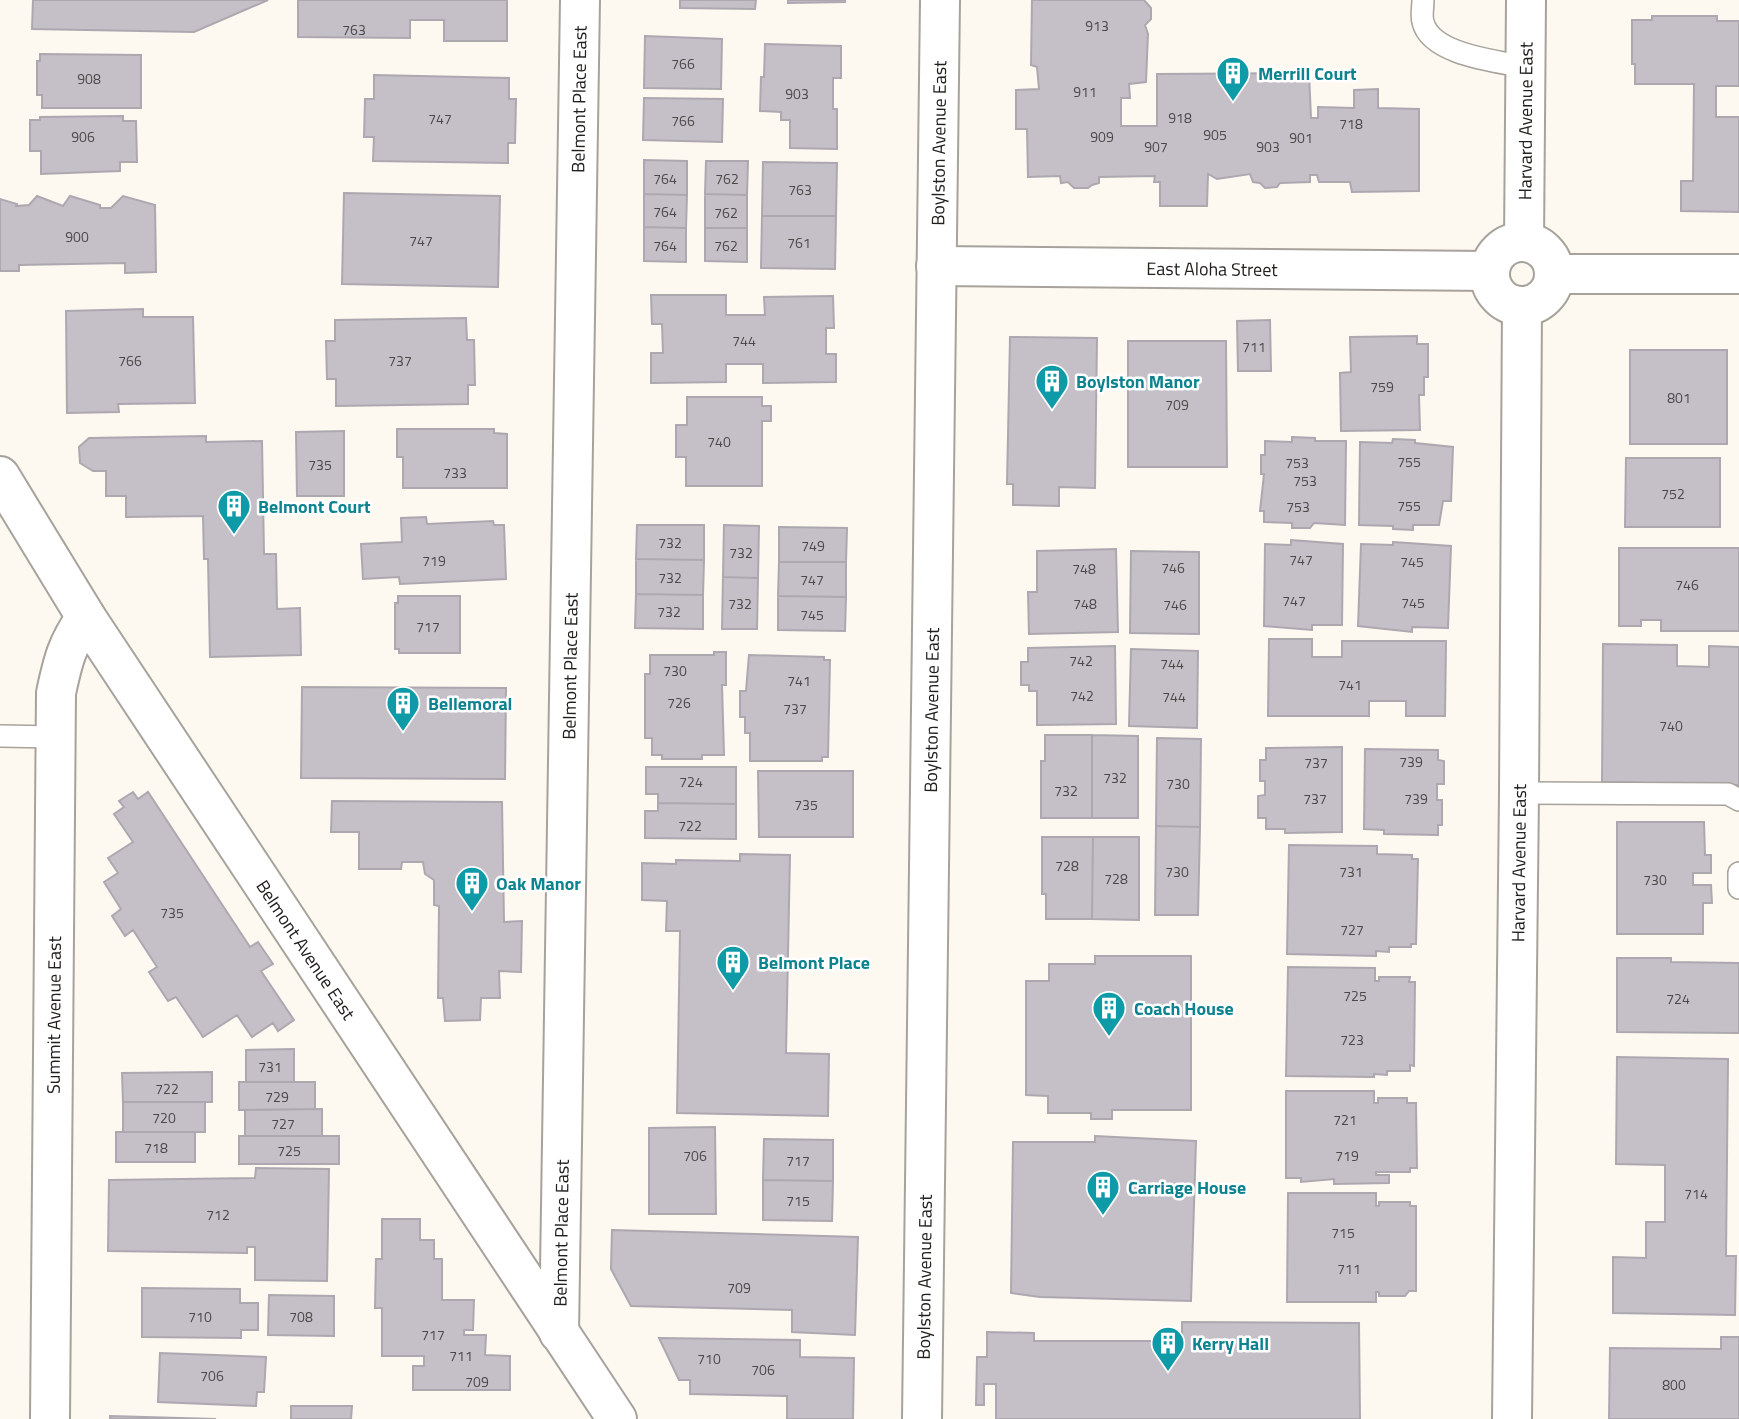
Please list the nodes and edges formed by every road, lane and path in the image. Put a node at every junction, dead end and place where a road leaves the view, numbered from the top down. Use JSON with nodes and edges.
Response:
{"nodes":[{"id":1,"x":580,"y":0,"type":"edge"},
{"id":2,"x":940,"y":0,"type":"edge"},
{"id":3,"x":1423,"y":0,"type":"edge"},
{"id":4,"x":1526,"y":0,"type":"edge"},
{"id":5,"x":1525,"y":67,"type":"junction"},
{"id":6,"x":1524,"y":242,"type":"junction"},
{"id":7,"x":936,"y":266,"type":"junction"},
{"id":8,"x":1490,"y":271,"type":"junction"},
{"id":9,"x":1554,"y":274,"type":"junction"},
{"id":10,"x":1739,"y":274,"type":"edge"},
{"id":11,"x":1522,"y":306,"type":"junction"},
{"id":12,"x":0,"y":476,"type":"edge"},
{"id":13,"x":86,"y":617,"type":"junction"},
{"id":14,"x":0,"y":736,"type":"edge"},
{"id":15,"x":55,"y":737,"type":"junction"},
{"id":16,"x":1520,"y":793,"type":"junction"},
{"id":17,"x":1739,"y":800,"type":"edge"},
{"id":18,"x":1739,"y":873,"type":"edge"},
{"id":19,"x":1739,"y":888,"type":"edge"},
{"id":20,"x":559,"y":1333,"type":"junction"},
{"id":21,"x":50,"y":1419,"type":"edge"},
{"id":22,"x":617,"y":1419,"type":"edge"},
{"id":23,"x":922,"y":1419,"type":"edge"},
{"id":24,"x":1512,"y":1419,"type":"edge"}],
"edges":[{"from":1,"to":20,"type":"street","name":"Belmont Place East"},
{"from":2,"to":7,"type":"street","name":"Boylston Avenue East"},
{"from":3,"to":5,"type":"lane"},
{"from":4,"to":5,"type":"street","name":"Harvard Avenue East"},
{"from":5,"to":6,"type":"street","name":"Harvard Avenue East"},
{"from":6,"to":8,"type":"street"},
{"from":6,"to":9,"type":"street"},
{"from":7,"to":8,"type":"street","name":"East Aloha Street"},
{"from":7,"to":23,"type":"street","name":"Boylston Avenue East"},
{"from":8,"to":11,"type":"street"},
{"from":9,"to":10,"type":"street"},
{"from":9,"to":11,"type":"street"},
{"from":11,"to":16,"type":"street","name":"Harvard Avenue East"},
{"from":12,"to":13,"type":"street","name":"Belmont Avenue East"},
{"from":13,"to":15,"type":"street","name":"Summit Avenue East"},
{"from":13,"to":20,"type":"street","name":"Belmont Avenue East"},
{"from":14,"to":15,"type":"lane"},
{"from":15,"to":21,"type":"street","name":"Summit Avenue East"},
{"from":16,"to":17,"type":"lane"},
{"from":16,"to":24,"type":"street","name":"Harvard Avenue East"},
{"from":18,"to":19,"type":"lane"},
{"from":20,"to":22,"type":"street","name":"Belmont Avenue East"}]}
